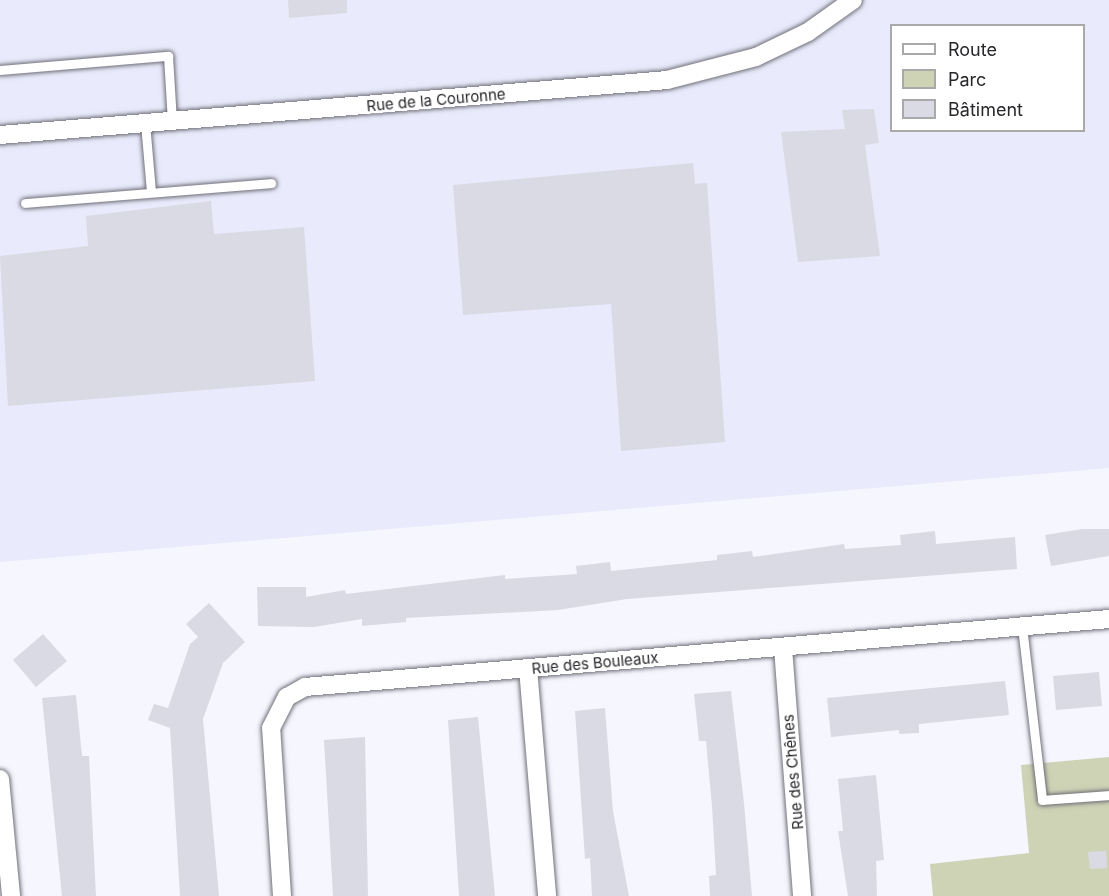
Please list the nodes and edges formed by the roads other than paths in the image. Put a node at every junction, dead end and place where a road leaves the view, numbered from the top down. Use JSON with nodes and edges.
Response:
{"nodes":[{"id":1,"x":853,"y":0,"type":"edge"},
{"id":2,"x":0,"y":70,"type":"edge"},
{"id":3,"x":172,"y":122,"type":"junction"},
{"id":4,"x":145,"y":123,"type":"junction"},
{"id":5,"x":0,"y":135,"type":"edge"},
{"id":6,"x":271,"y":183,"type":"dead end"},
{"id":7,"x":151,"y":192,"type":"junction"},
{"id":8,"x":26,"y":203,"type":"dead end"},
{"id":9,"x":1109,"y":619,"type":"edge"},
{"id":10,"x":1022,"y":626,"type":"junction"},
{"id":11,"x":783,"y":648,"type":"junction"},
{"id":12,"x":528,"y":668,"type":"junction"},
{"id":13,"x":0,"y":779,"type":"edge"},
{"id":14,"x":1109,"y":795,"type":"edge"},
{"id":15,"x":11,"y":896,"type":"edge"},
{"id":16,"x":282,"y":896,"type":"edge"},
{"id":17,"x":547,"y":896,"type":"edge"},
{"id":18,"x":802,"y":896,"type":"edge"}],
"edges":[{"from":1,"to":3,"type":"street","name":"Rue de la Couronne"},
{"from":2,"to":3,"type":"lane"},
{"from":3,"to":4,"type":"street","name":"Rue de la Couronne"},
{"from":4,"to":5,"type":"street","name":"Rue de la Couronne"},
{"from":4,"to":7,"type":"lane"},
{"from":6,"to":7,"type":"lane"},
{"from":7,"to":8,"type":"lane"},
{"from":9,"to":10,"type":"street","name":"Rue des Bouleaux"},
{"from":10,"to":11,"type":"street","name":"Rue des Bouleaux"},
{"from":10,"to":14,"type":"lane"},
{"from":11,"to":12,"type":"street","name":"Rue des Bouleaux"},
{"from":11,"to":18,"type":"street","name":"Rue des Chênes"},
{"from":12,"to":16,"type":"street","name":"Rue des Bouleaux"},
{"from":12,"to":17,"type":"street"},
{"from":13,"to":15,"type":"street"}]}
